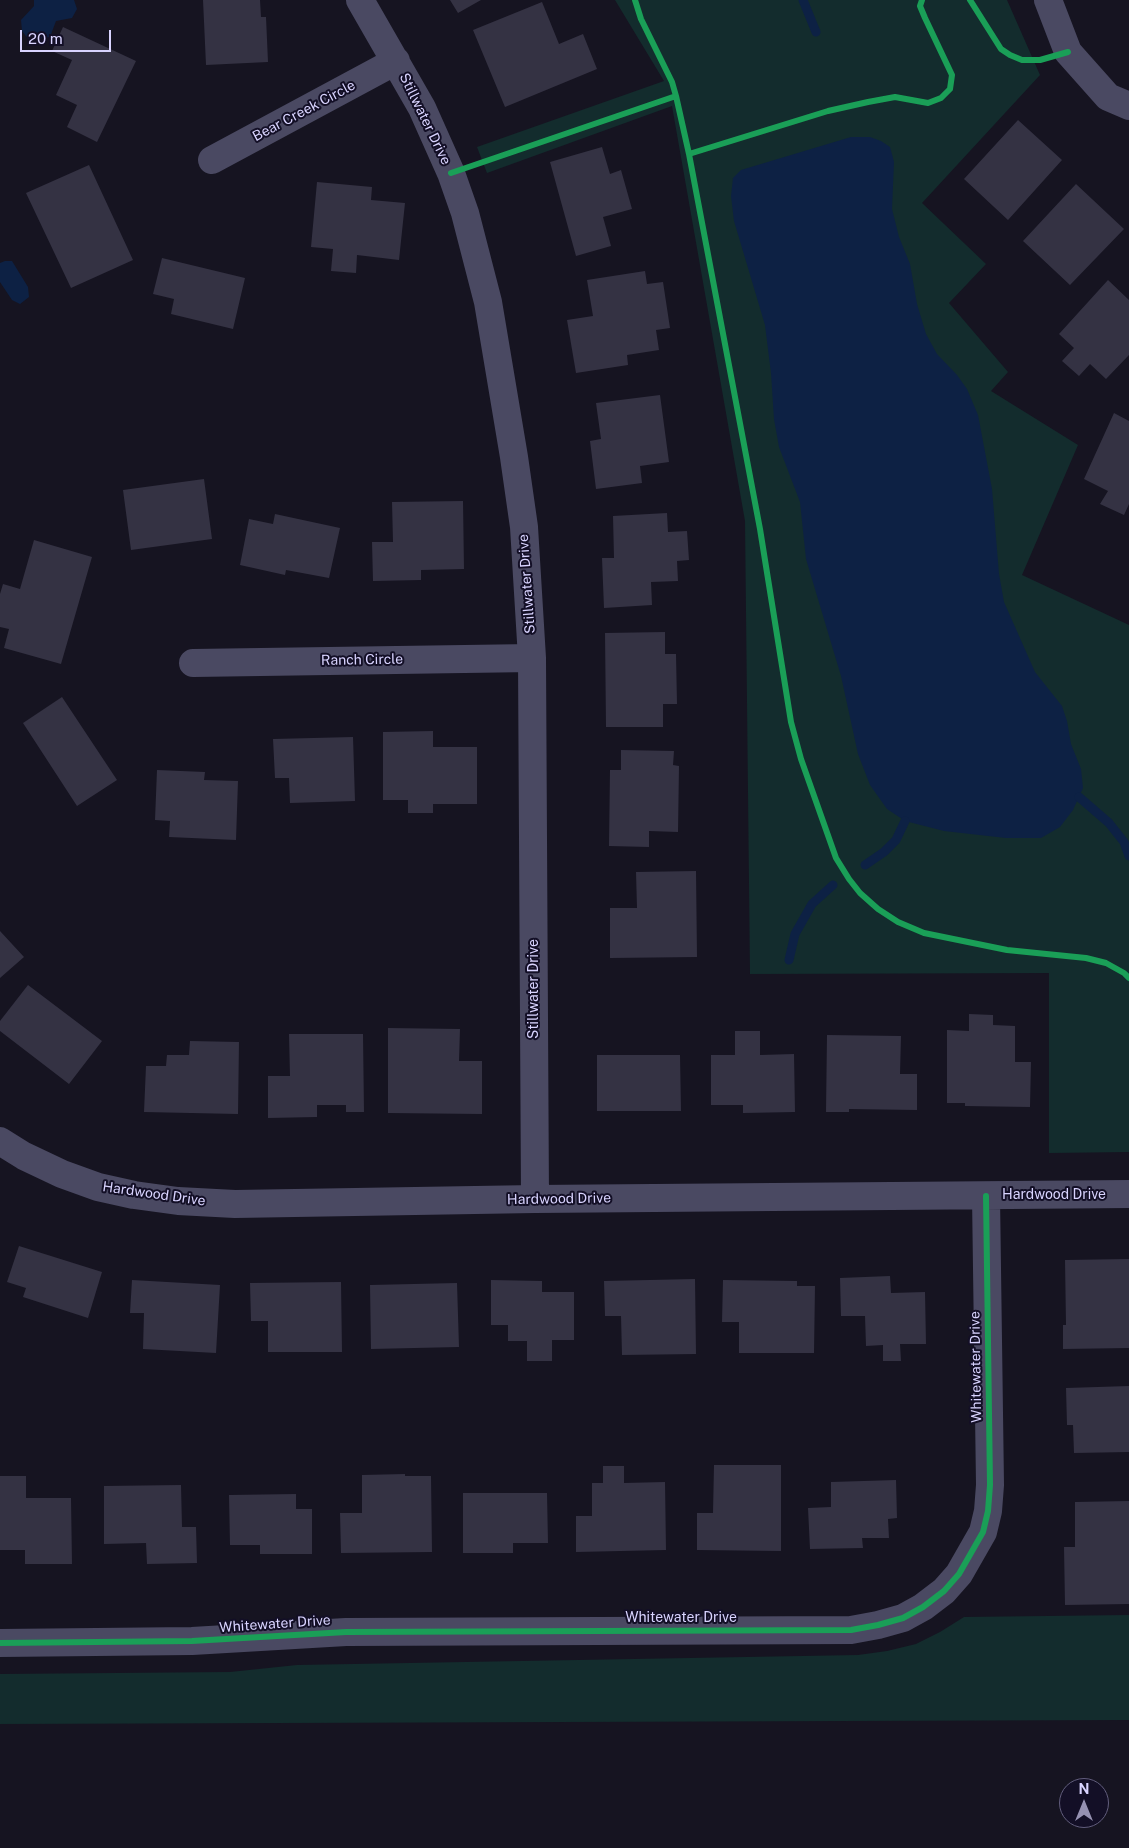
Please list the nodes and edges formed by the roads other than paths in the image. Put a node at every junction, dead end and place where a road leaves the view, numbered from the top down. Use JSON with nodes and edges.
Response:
{"nodes":[{"id":1,"x":360,"y":0,"type":"edge"},
{"id":2,"x":1048,"y":0,"type":"edge"},
{"id":3,"x":396,"y":61,"type":"junction"},
{"id":4,"x":1129,"y":106,"type":"edge"},
{"id":5,"x":212,"y":160,"type":"dead end"},
{"id":6,"x":532,"y":658,"type":"junction"},
{"id":7,"x":193,"y":663,"type":"dead end"},
{"id":8,"x":0,"y":1141,"type":"edge"},
{"id":9,"x":1129,"y":1194,"type":"edge"},
{"id":10,"x":986,"y":1196,"type":"junction"},
{"id":11,"x":536,"y":1199,"type":"junction"},
{"id":12,"x":0,"y":1643,"type":"edge"}],
"edges":[{"from":1,"to":3,"type":"street","name":"Stillwater Drive"},
{"from":2,"to":4,"type":"street"},
{"from":3,"to":5,"type":"street","name":"Bear Creek Circle"},
{"from":3,"to":6,"type":"street","name":"Stillwater Drive"},
{"from":6,"to":7,"type":"street","name":"Ranch Circle"},
{"from":6,"to":11,"type":"street","name":"Stillwater Drive"},
{"from":8,"to":11,"type":"street","name":"Hardwood Drive"},
{"from":9,"to":10,"type":"street","name":"Hardwood Drive"},
{"from":10,"to":11,"type":"street","name":"Hardwood Drive"},
{"from":10,"to":12,"type":"street","name":"Whitewater Drive"}]}
